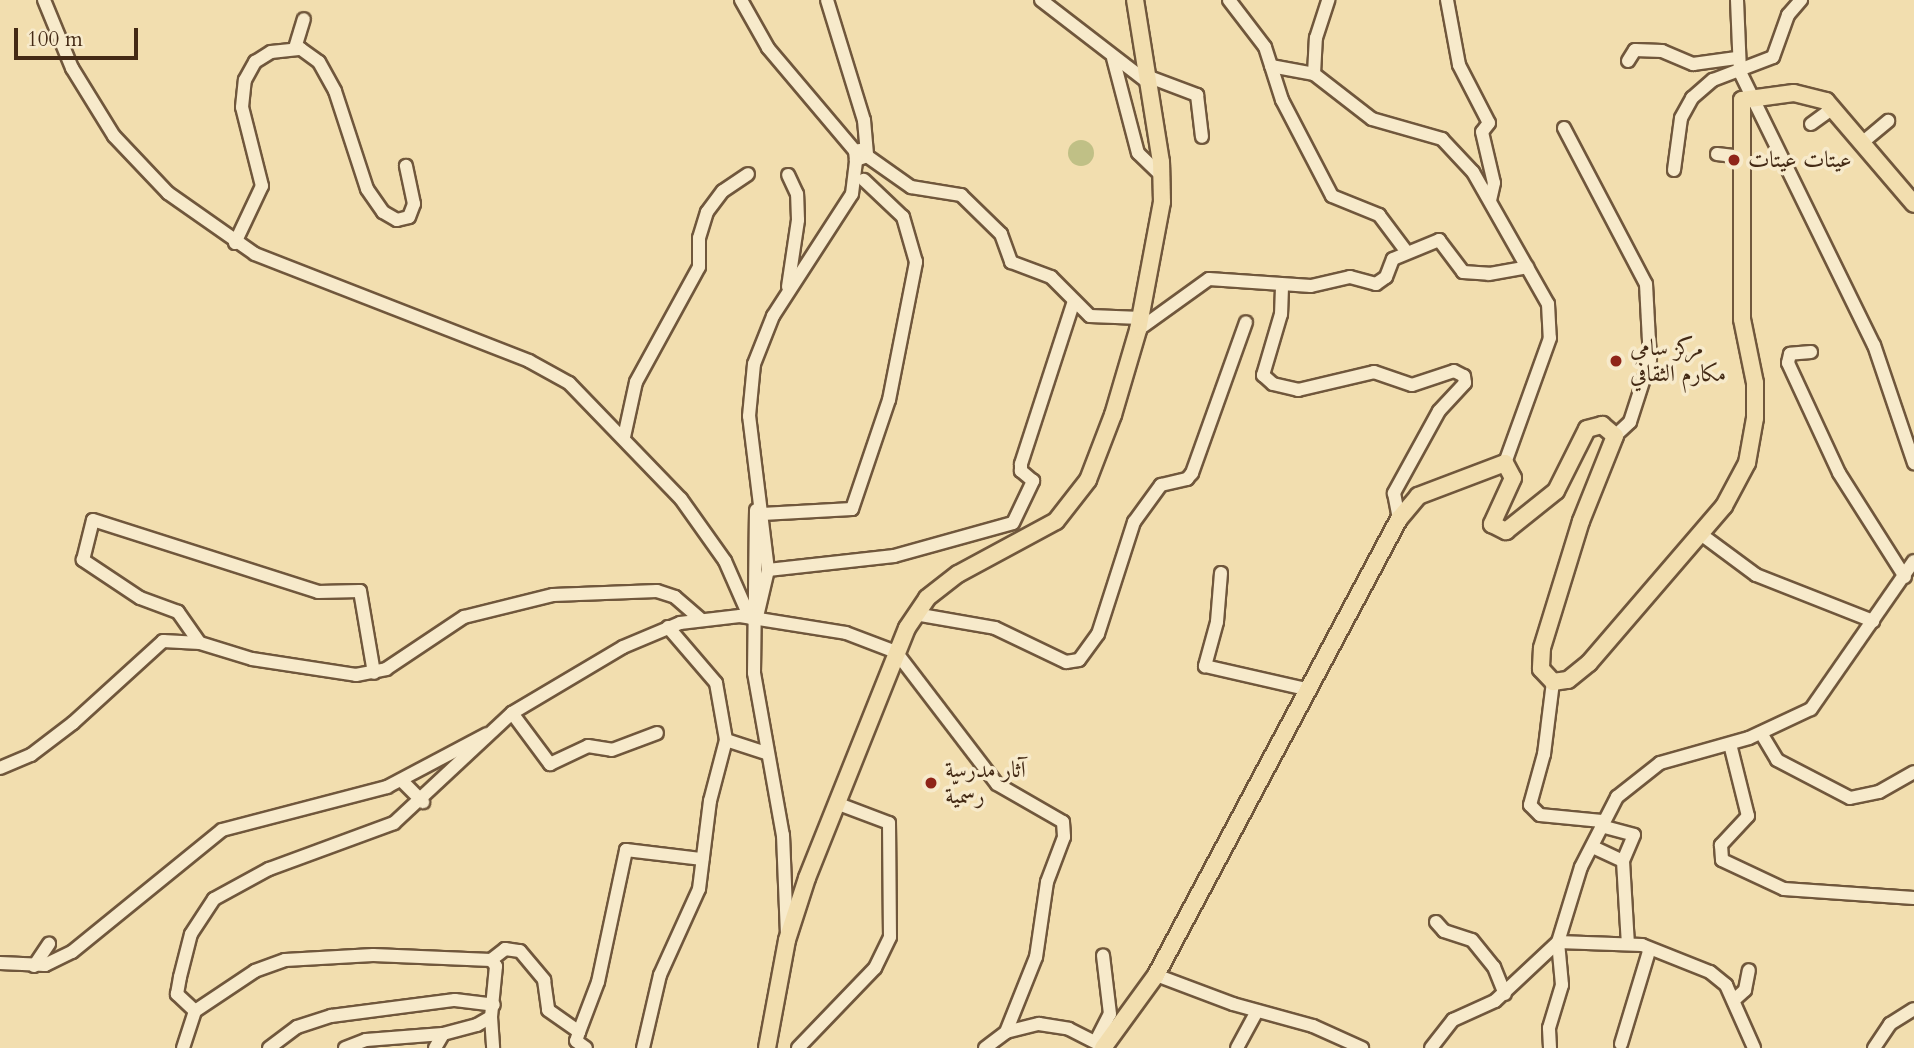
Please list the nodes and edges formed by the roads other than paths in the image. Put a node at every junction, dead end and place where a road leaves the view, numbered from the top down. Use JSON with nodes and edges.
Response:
{"nodes":[{"id":1,"x":44,"y":0,"type":"edge"},
{"id":2,"x":741,"y":0,"type":"edge"},
{"id":3,"x":827,"y":0,"type":"edge"},
{"id":4,"x":1041,"y":0,"type":"edge"},
{"id":5,"x":1135,"y":0,"type":"edge"},
{"id":6,"x":1230,"y":0,"type":"edge"},
{"id":7,"x":1328,"y":0,"type":"edge"},
{"id":8,"x":1447,"y":0,"type":"edge"},
{"id":9,"x":1737,"y":0,"type":"edge"},
{"id":10,"x":1801,"y":0,"type":"edge"},
{"id":11,"x":304,"y":19,"type":"dead end"},
{"id":12,"x":295,"y":48,"type":"junction"},
{"id":13,"x":1113,"y":58,"type":"junction"},
{"id":14,"x":1737,"y":58,"type":"junction"},
{"id":15,"x":1628,"y":61,"type":"dead end"},
{"id":16,"x":1271,"y":66,"type":"junction"},
{"id":17,"x":1740,"y":72,"type":"junction"},
{"id":18,"x":1314,"y":74,"type":"junction"},
{"id":19,"x":1144,"y":77,"type":"junction"},
{"id":20,"x":1755,"y":97,"type":"junction"},
{"id":21,"x":1833,"y":107,"type":"junction"},
{"id":22,"x":1888,"y":121,"type":"dead end"},
{"id":23,"x":1811,"y":124,"type":"dead end"},
{"id":24,"x":1564,"y":128,"type":"dead end"},
{"id":25,"x":1202,"y":137,"type":"dead end"},
{"id":26,"x":1863,"y":142,"type":"junction"},
{"id":27,"x":862,"y":153,"type":"junction"},
{"id":28,"x":1717,"y":154,"type":"dead end"},
{"id":29,"x":1740,"y":157,"type":"junction"},
{"id":30,"x":406,"y":166,"type":"dead end"},
{"id":31,"x":1674,"y":170,"type":"dead end"},
{"id":32,"x":748,"y":174,"type":"dead end"},
{"id":33,"x":788,"y":175,"type":"dead end"},
{"id":34,"x":1161,"y":175,"type":"junction"},
{"id":35,"x":864,"y":180,"type":"junction"},
{"id":36,"x":1490,"y":201,"type":"junction"},
{"id":37,"x":1914,"y":205,"type":"edge"},
{"id":38,"x":831,"y":228,"type":"junction"},
{"id":39,"x":235,"y":243,"type":"junction"},
{"id":40,"x":1406,"y":251,"type":"junction"},
{"id":41,"x":1527,"y":267,"type":"junction"},
{"id":42,"x":1282,"y":287,"type":"junction"},
{"id":43,"x":787,"y":290,"type":"junction"},
{"id":44,"x":1074,"y":301,"type":"junction"},
{"id":45,"x":1246,"y":322,"type":"dead end"},
{"id":46,"x":1140,"y":324,"type":"junction"},
{"id":47,"x":1811,"y":352,"type":"dead end"},
{"id":48,"x":1615,"y":436,"type":"junction"},
{"id":49,"x":624,"y":437,"type":"junction"},
{"id":50,"x":1505,"y":463,"type":"junction"},
{"id":51,"x":1914,"y":463,"type":"edge"},
{"id":52,"x":758,"y":499,"type":"junction"},
{"id":53,"x":762,"y":514,"type":"junction"},
{"id":54,"x":1399,"y":519,"type":"junction"},
{"id":55,"x":1702,"y":535,"type":"junction"},
{"id":56,"x":1914,"y":561,"type":"edge"},
{"id":57,"x":768,"y":570,"type":"junction"},
{"id":58,"x":1221,"y":573,"type":"dead end"},
{"id":59,"x":1905,"y":577,"type":"junction"},
{"id":60,"x":915,"y":614,"type":"junction"},
{"id":61,"x":700,"y":619,"type":"junction"},
{"id":62,"x":753,"y":619,"type":"junction"},
{"id":63,"x":1873,"y":621,"type":"junction"},
{"id":64,"x":668,"y":627,"type":"junction"},
{"id":65,"x":200,"y":643,"type":"junction"},
{"id":66,"x":896,"y":652,"type":"junction"},
{"id":67,"x":374,"y":673,"type":"junction"},
{"id":68,"x":1553,"y":682,"type":"junction"},
{"id":69,"x":1306,"y":690,"type":"junction"},
{"id":70,"x":512,"y":713,"type":"junction"},
{"id":71,"x":496,"y":729,"type":"junction"},
{"id":72,"x":657,"y":733,"type":"dead end"},
{"id":73,"x":1761,"y":733,"type":"junction"},
{"id":74,"x":726,"y":740,"type":"junction"},
{"id":75,"x":1730,"y":744,"type":"junction"},
{"id":76,"x":766,"y":753,"type":"junction"},
{"id":77,"x":0,"y":768,"type":"edge"},
{"id":78,"x":1914,"y":772,"type":"edge"},
{"id":79,"x":402,"y":781,"type":"junction"},
{"id":80,"x":423,"y":802,"type":"junction"},
{"id":81,"x":836,"y":803,"type":"junction"},
{"id":82,"x":1601,"y":823,"type":"junction"},
{"id":83,"x":1595,"y":848,"type":"junction"},
{"id":84,"x":702,"y":859,"type":"junction"},
{"id":85,"x":1623,"y":861,"type":"junction"},
{"id":86,"x":1914,"y":898,"type":"edge"},
{"id":87,"x":1436,"y":922,"type":"dead end"},
{"id":88,"x":787,"y":940,"type":"junction"},
{"id":89,"x":1558,"y":942,"type":"junction"},
{"id":90,"x":49,"y":944,"type":"dead end"},
{"id":91,"x":1628,"y":944,"type":"junction"},
{"id":92,"x":1649,"y":951,"type":"junction"},
{"id":93,"x":1102,"y":954,"type":"dead end"},
{"id":94,"x":491,"y":960,"type":"junction"},
{"id":95,"x":0,"y":963,"type":"edge"},
{"id":96,"x":34,"y":966,"type":"junction"},
{"id":97,"x":1749,"y":970,"type":"dead end"},
{"id":98,"x":1156,"y":975,"type":"junction"},
{"id":99,"x":1505,"y":994,"type":"junction"},
{"id":100,"x":1734,"y":1000,"type":"junction"},
{"id":101,"x":1914,"y":1009,"type":"edge"},
{"id":102,"x":195,"y":1011,"type":"junction"},
{"id":103,"x":492,"y":1011,"type":"junction"},
{"id":104,"x":1256,"y":1011,"type":"junction"},
{"id":105,"x":1006,"y":1032,"type":"junction"},
{"id":106,"x":443,"y":1034,"type":"junction"},
{"id":107,"x":579,"y":1042,"type":"edge"},
{"id":108,"x":1622,"y":1044,"type":"dead end"},
{"id":109,"x":1101,"y":1045,"type":"edge"},
{"id":110,"x":180,"y":1046,"type":"edge"},
{"id":111,"x":269,"y":1048,"type":"edge"},
{"id":112,"x":345,"y":1048,"type":"edge"},
{"id":113,"x":435,"y":1048,"type":"edge"},
{"id":114,"x":493,"y":1048,"type":"edge"},
{"id":115,"x":643,"y":1048,"type":"edge"},
{"id":116,"x":767,"y":1048,"type":"edge"},
{"id":117,"x":798,"y":1048,"type":"edge"},
{"id":118,"x":985,"y":1048,"type":"edge"},
{"id":119,"x":1237,"y":1048,"type":"edge"},
{"id":120,"x":1362,"y":1048,"type":"edge"},
{"id":121,"x":1431,"y":1048,"type":"edge"},
{"id":122,"x":1550,"y":1048,"type":"edge"},
{"id":123,"x":1754,"y":1048,"type":"edge"},
{"id":124,"x":1874,"y":1048,"type":"edge"}],
"edges":[{"from":1,"to":39,"type":"street"},
{"from":2,"to":27,"type":"street"},
{"from":3,"to":27,"type":"street"},
{"from":4,"to":13,"type":"street"},
{"from":5,"to":19,"type":"main road"},
{"from":6,"to":16,"type":"street"},
{"from":7,"to":18,"type":"street"},
{"from":8,"to":36,"type":"street"},
{"from":9,"to":14,"type":"street"},
{"from":10,"to":17,"type":"street"},
{"from":11,"to":12,"type":"street"},
{"from":12,"to":30,"type":"street"},
{"from":12,"to":39,"type":"street"},
{"from":13,"to":19,"type":"street"},
{"from":13,"to":34,"type":"street"},
{"from":14,"to":15,"type":"street"},
{"from":14,"to":17,"type":"street"},
{"from":16,"to":18,"type":"street"},
{"from":16,"to":40,"type":"street"},
{"from":17,"to":20,"type":"street"},
{"from":17,"to":31,"type":"street"},
{"from":18,"to":36,"type":"street"},
{"from":19,"to":25,"type":"street"},
{"from":19,"to":34,"type":"main road"},
{"from":20,"to":21,"type":"main road"},
{"from":20,"to":29,"type":"main road"},
{"from":20,"to":51,"type":"street"},
{"from":21,"to":23,"type":"street"},
{"from":21,"to":26,"type":"main road"},
{"from":22,"to":26,"type":"street"},
{"from":24,"to":48,"type":"street"},
{"from":26,"to":37,"type":"main road"},
{"from":27,"to":35,"type":"street"},
{"from":27,"to":38,"type":"street"},
{"from":27,"to":44,"type":"street"},
{"from":28,"to":29,"type":"street"},
{"from":29,"to":55,"type":"main road"},
{"from":32,"to":49,"type":"street"},
{"from":33,"to":43,"type":"street"},
{"from":34,"to":46,"type":"main road"},
{"from":35,"to":38,"type":"street"},
{"from":35,"to":53,"type":"street"},
{"from":36,"to":41,"type":"street"},
{"from":38,"to":43,"type":"street"},
{"from":39,"to":49,"type":"street"},
{"from":40,"to":41,"type":"street"},
{"from":40,"to":42,"type":"street"},
{"from":41,"to":50,"type":"street"},
{"from":42,"to":46,"type":"street"},
{"from":42,"to":54,"type":"street"},
{"from":43,"to":52,"type":"street"},
{"from":44,"to":46,"type":"street"},
{"from":44,"to":57,"type":"street"},
{"from":45,"to":60,"type":"street"},
{"from":46,"to":60,"type":"main road"},
{"from":47,"to":59,"type":"street"},
{"from":48,"to":50,"type":"main road"},
{"from":48,"to":68,"type":"main road"},
{"from":49,"to":62,"type":"street"},
{"from":50,"to":54,"type":"main road"},
{"from":52,"to":53,"type":"street"},
{"from":52,"to":62,"type":"street"},
{"from":53,"to":57,"type":"street"},
{"from":54,"to":69,"type":"main road"},
{"from":55,"to":63,"type":"street"},
{"from":55,"to":68,"type":"main road"},
{"from":56,"to":59,"type":"street"},
{"from":57,"to":62,"type":"street"},
{"from":58,"to":69,"type":"street"},
{"from":59,"to":63,"type":"street"},
{"from":60,"to":66,"type":"main road"},
{"from":61,"to":62,"type":"street"},
{"from":61,"to":64,"type":"street"},
{"from":61,"to":67,"type":"street"},
{"from":62,"to":66,"type":"street"},
{"from":62,"to":76,"type":"street"},
{"from":63,"to":73,"type":"street"},
{"from":64,"to":70,"type":"street"},
{"from":64,"to":74,"type":"street"},
{"from":65,"to":67,"type":"street"},
{"from":65,"to":67,"type":"street"},
{"from":65,"to":77,"type":"street"},
{"from":66,"to":81,"type":"main road"},
{"from":66,"to":105,"type":"street"},
{"from":68,"to":82,"type":"street"},
{"from":69,"to":98,"type":"main road"},
{"from":70,"to":71,"type":"street"},
{"from":70,"to":72,"type":"street"},
{"from":71,"to":79,"type":"street"},
{"from":71,"to":80,"type":"street"},
{"from":73,"to":75,"type":"street"},
{"from":73,"to":78,"type":"street"},
{"from":74,"to":76,"type":"street"},
{"from":74,"to":84,"type":"street"},
{"from":75,"to":82,"type":"street"},
{"from":75,"to":86,"type":"street"},
{"from":76,"to":88,"type":"street"},
{"from":79,"to":80,"type":"street"},
{"from":79,"to":96,"type":"street"},
{"from":80,"to":102,"type":"street"},
{"from":81,"to":88,"type":"main road"},
{"from":81,"to":117,"type":"street"},
{"from":82,"to":83,"type":"street"},
{"from":82,"to":85,"type":"street"},
{"from":83,"to":85,"type":"street"},
{"from":83,"to":89,"type":"street"},
{"from":84,"to":107,"type":"street"},
{"from":84,"to":115,"type":"street"},
{"from":85,"to":91,"type":"street"},
{"from":87,"to":99,"type":"street"},
{"from":88,"to":116,"type":"main road"},
{"from":89,"to":91,"type":"street"},
{"from":89,"to":99,"type":"street"},
{"from":89,"to":122,"type":"street"},
{"from":90,"to":96,"type":"street"},
{"from":91,"to":92,"type":"street"},
{"from":92,"to":100,"type":"street"},
{"from":92,"to":108,"type":"street"},
{"from":93,"to":109,"type":"street"},
{"from":94,"to":102,"type":"street"},
{"from":94,"to":103,"type":"street"},
{"from":94,"to":107,"type":"street"},
{"from":95,"to":96,"type":"street"},
{"from":97,"to":100,"type":"street"},
{"from":98,"to":104,"type":"street"},
{"from":98,"to":109,"type":"main road"},
{"from":99,"to":121,"type":"street"},
{"from":100,"to":123,"type":"street"},
{"from":101,"to":124,"type":"street"},
{"from":102,"to":110,"type":"street"},
{"from":103,"to":106,"type":"street"},
{"from":103,"to":111,"type":"street"},
{"from":103,"to":114,"type":"street"},
{"from":104,"to":119,"type":"street"},
{"from":104,"to":120,"type":"street"},
{"from":105,"to":109,"type":"street"},
{"from":105,"to":118,"type":"street"},
{"from":106,"to":112,"type":"street"},
{"from":106,"to":113,"type":"street"}]}
